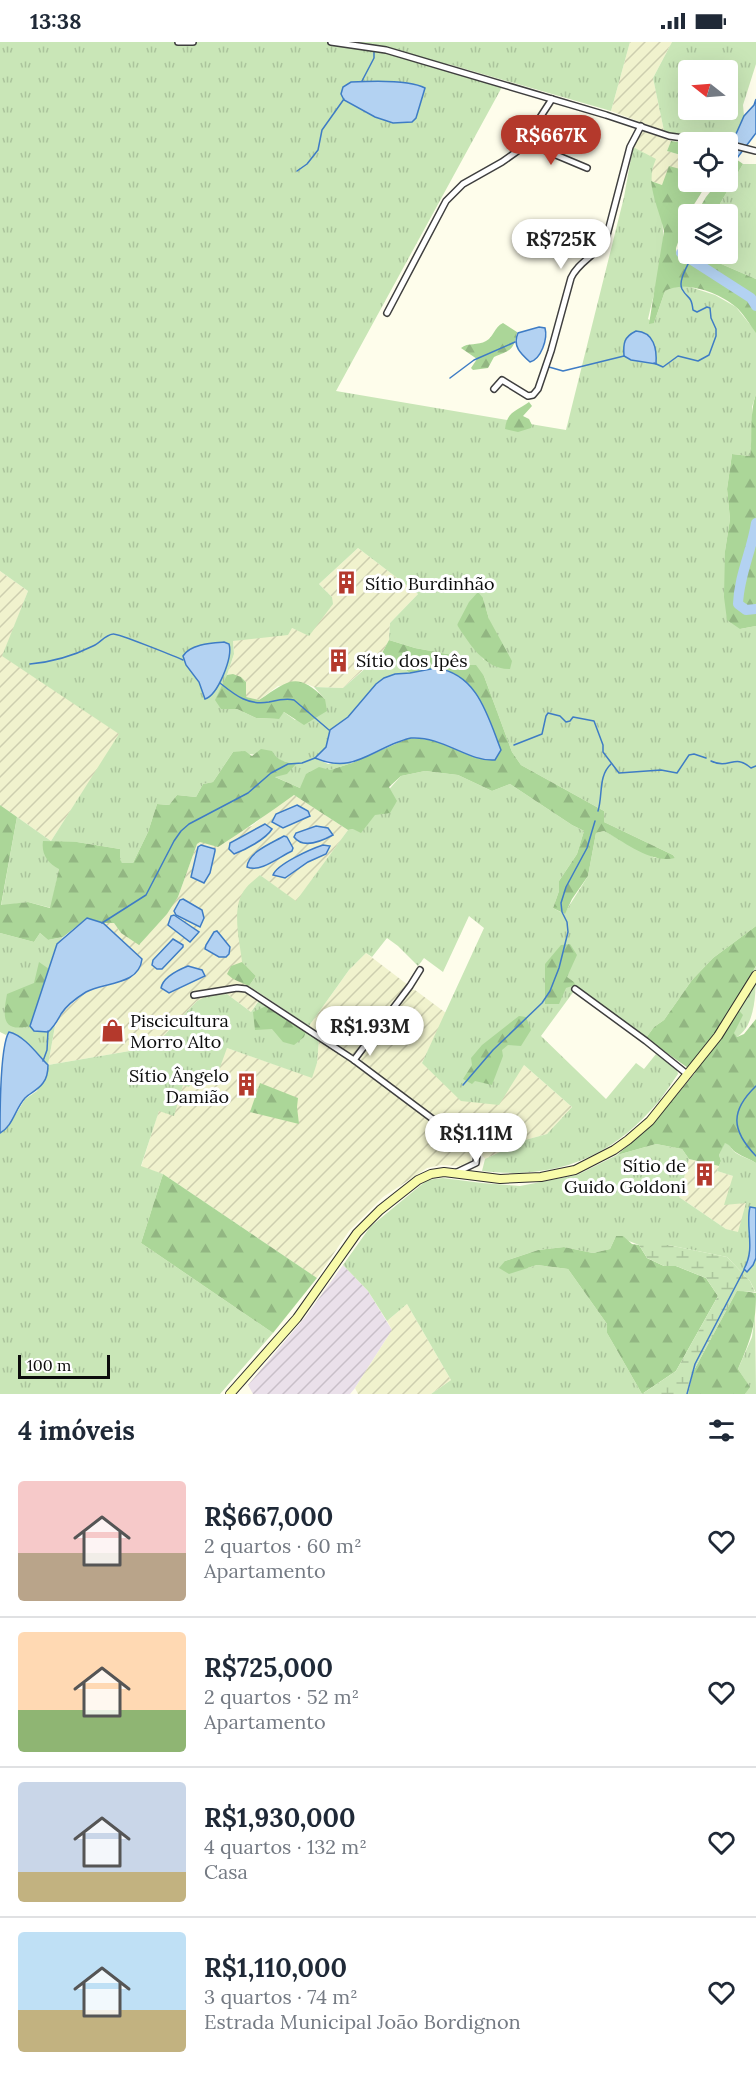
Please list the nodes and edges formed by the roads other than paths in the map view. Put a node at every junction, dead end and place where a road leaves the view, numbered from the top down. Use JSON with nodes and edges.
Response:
{"nodes":[{"id":1,"x":178,"y":42,"type":"edge"},
{"id":2,"x":193,"y":42,"type":"edge"},
{"id":3,"x":331,"y":42,"type":"edge"},
{"id":4,"x":552,"y":99,"type":"junction"},
{"id":5,"x":641,"y":126,"type":"junction"},
{"id":6,"x":678,"y":137,"type":"edge"},
{"id":7,"x":525,"y":142,"type":"junction"},
{"id":8,"x":738,"y":147,"type":"edge"},
{"id":9,"x":756,"y":151,"type":"edge"},
{"id":10,"x":587,"y":168,"type":"dead end"},
{"id":11,"x":387,"y":313,"type":"dead end"},
{"id":12,"x":494,"y":389,"type":"dead end"},
{"id":13,"x":420,"y":970,"type":"dead end"},
{"id":14,"x":756,"y":975,"type":"edge"},
{"id":15,"x":575,"y":989,"type":"dead end"},
{"id":16,"x":194,"y":995,"type":"dead end"},
{"id":17,"x":354,"y":1060,"type":"junction"},
{"id":18,"x":687,"y":1074,"type":"junction"},
{"id":19,"x":454,"y":1174,"type":"junction"},
{"id":20,"x":230,"y":1394,"type":"edge"}],
"edges":[{"from":1,"to":2,"type":"street"},
{"from":3,"to":4,"type":"street"},
{"from":4,"to":5,"type":"street"},
{"from":4,"to":7,"type":"street"},
{"from":5,"to":6,"type":"street"},
{"from":5,"to":12,"type":"street"},
{"from":7,"to":10,"type":"street"},
{"from":7,"to":11,"type":"street"},
{"from":8,"to":9,"type":"street"},
{"from":13,"to":17,"type":"street"},
{"from":14,"to":18,"type":"main road"},
{"from":15,"to":18,"type":"street"},
{"from":16,"to":17,"type":"street"},
{"from":17,"to":19,"type":"street"},
{"from":18,"to":19,"type":"main road"},
{"from":19,"to":20,"type":"main road"}]}
